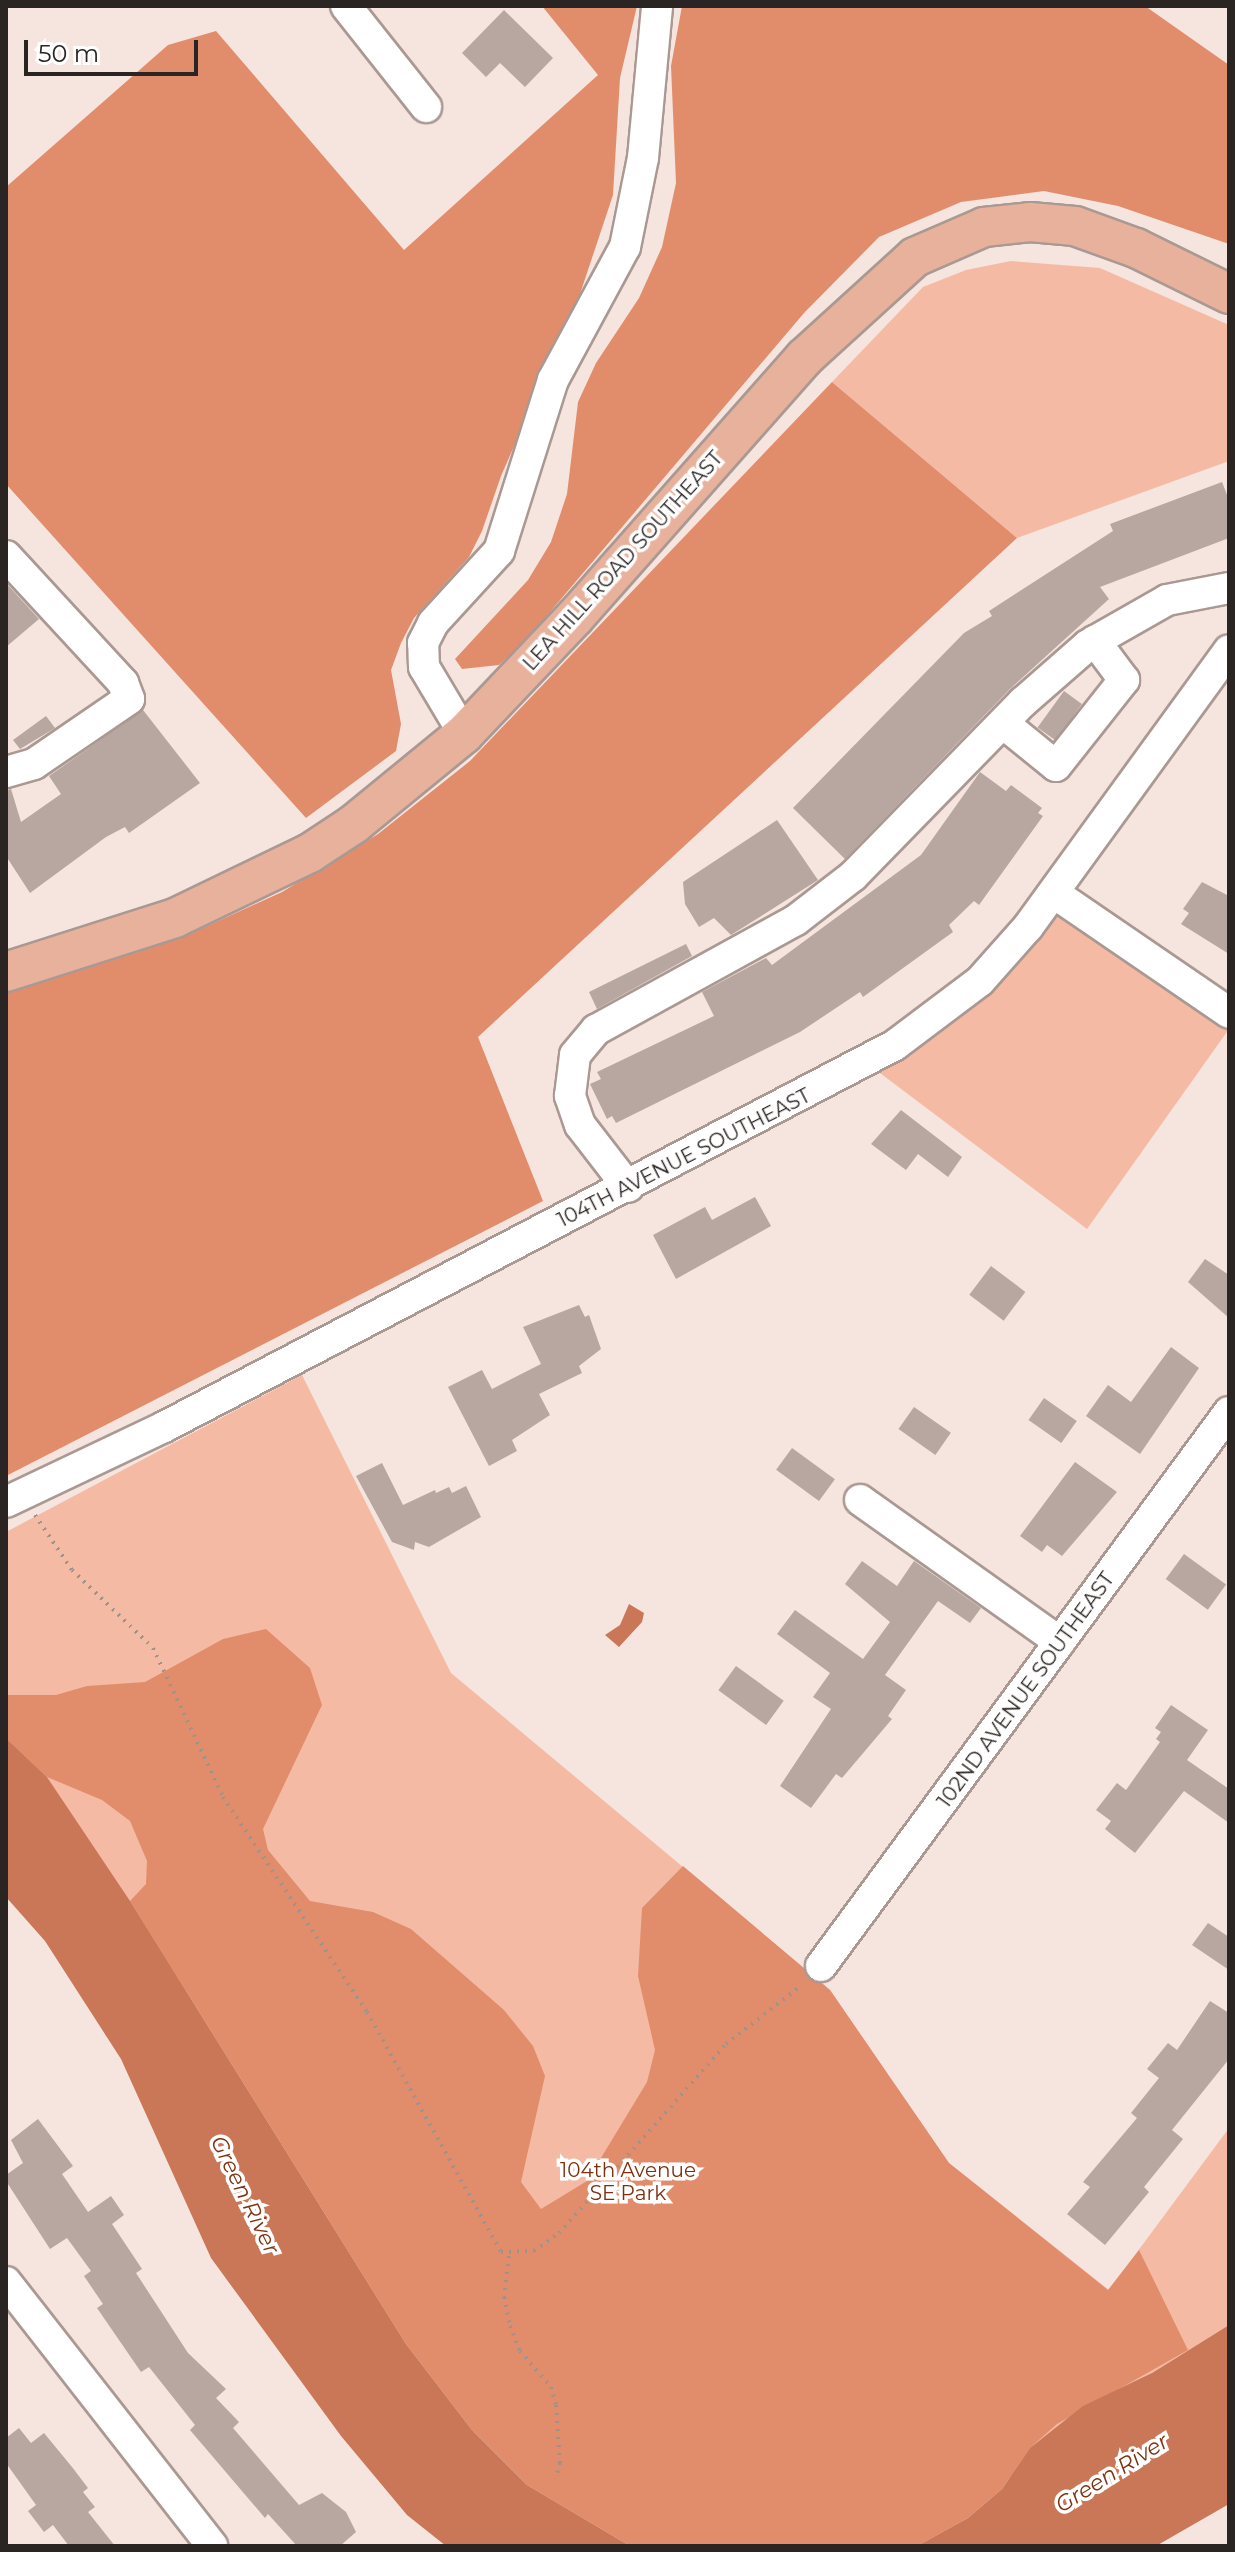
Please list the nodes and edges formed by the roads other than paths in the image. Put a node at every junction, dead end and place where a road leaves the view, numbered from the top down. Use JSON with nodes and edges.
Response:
{"nodes":[{"id":1,"x":346,"y":6,"type":"edge"},
{"id":2,"x":657,"y":6,"type":"edge"},
{"id":3,"x":426,"y":107,"type":"dead end"},
{"id":4,"x":1229,"y":294,"type":"edge"},
{"id":5,"x":6,"y":556,"type":"edge"},
{"id":6,"x":1229,"y":588,"type":"edge"},
{"id":7,"x":1095,"y":641,"type":"junction"},
{"id":8,"x":1229,"y":650,"type":"edge"},
{"id":9,"x":1003,"y":723,"type":"junction"},
{"id":10,"x":464,"y":734,"type":"junction"},
{"id":11,"x":6,"y":772,"type":"edge"},
{"id":12,"x":1054,"y":893,"type":"junction"},
{"id":13,"x":6,"y":972,"type":"edge"},
{"id":14,"x":1229,"y":1013,"type":"edge"},
{"id":15,"x":628,"y":1187,"type":"junction"},
{"id":16,"x":1229,"y":1412,"type":"edge"},
{"id":17,"x":14,"y":1499,"type":"edge"},
{"id":18,"x":860,"y":1500,"type":"dead end"},
{"id":19,"x":1060,"y":1642,"type":"junction"},
{"id":20,"x":821,"y":1966,"type":"road end"},
{"id":21,"x":6,"y":2282,"type":"edge"},
{"id":22,"x":212,"y":2546,"type":"edge"}],
"edges":[{"from":1,"to":3,"type":"street"},
{"from":2,"to":10,"type":"street"},
{"from":4,"to":10,"type":"main road","name":"LEA HILL ROAD SOUTHEAST"},
{"from":5,"to":11,"type":"street"},
{"from":6,"to":7,"type":"street"},
{"from":7,"to":9,"type":"street"},
{"from":7,"to":9,"type":"street"},
{"from":8,"to":12,"type":"street","name":"104TH AVENUE SOUTHEAST"},
{"from":9,"to":15,"type":"street"},
{"from":10,"to":13,"type":"main road","name":"LEA HILL ROAD SOUTHEAST"},
{"from":12,"to":14,"type":"street"},
{"from":12,"to":15,"type":"street","name":"104TH AVENUE SOUTHEAST"},
{"from":15,"to":17,"type":"street","name":"104TH AVENUE SOUTHEAST"},
{"from":16,"to":19,"type":"street","name":"102ND AVENUE SOUTHEAST"},
{"from":18,"to":19,"type":"street"},
{"from":19,"to":20,"type":"street","name":"102ND AVENUE SOUTHEAST"},
{"from":21,"to":22,"type":"street"}]}
